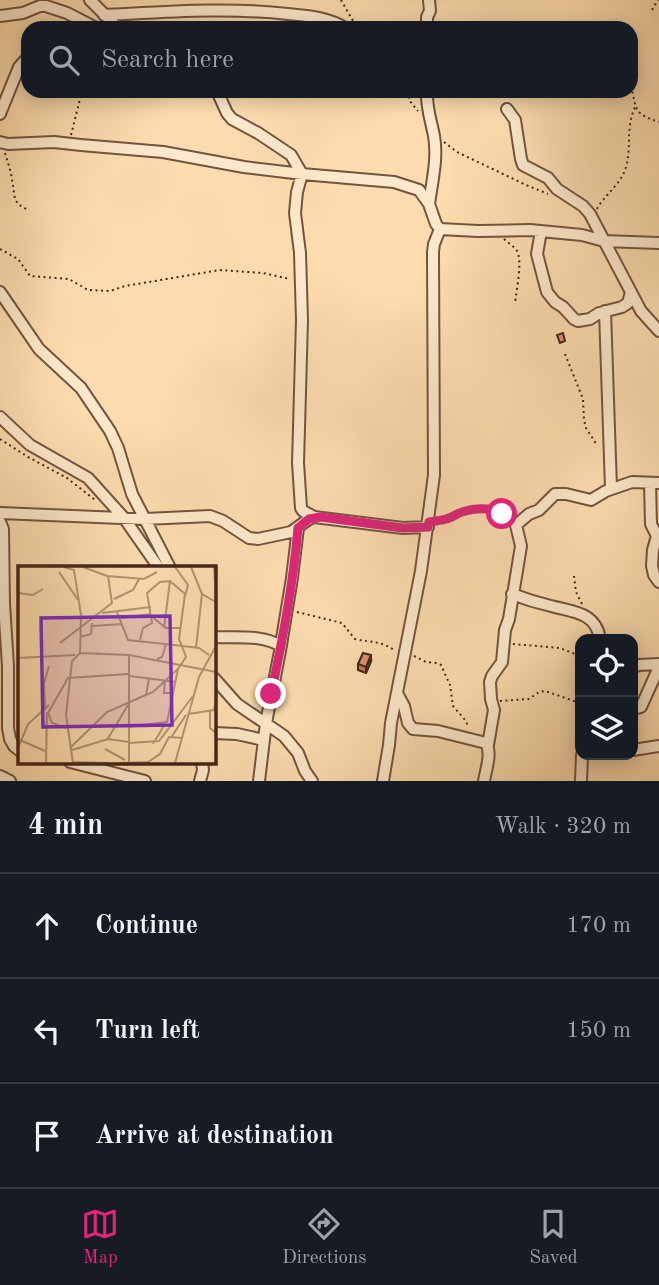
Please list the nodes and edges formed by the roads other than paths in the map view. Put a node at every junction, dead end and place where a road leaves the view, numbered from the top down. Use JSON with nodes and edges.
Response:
{"nodes":[{"id":1,"x":90,"y":0,"type":"edge"},
{"id":2,"x":429,"y":0,"type":"edge"},
{"id":3,"x":104,"y":15,"type":"junction"},
{"id":4,"x":0,"y":16,"type":"edge"},
{"id":5,"x":82,"y":21,"type":"edge"},
{"id":6,"x":110,"y":21,"type":"edge"},
{"id":7,"x":330,"y":21,"type":"edge"},
{"id":8,"x":427,"y":21,"type":"edge"},
{"id":9,"x":21,"y":65,"type":"edge"},
{"id":10,"x":221,"y":98,"type":"edge"},
{"id":11,"x":427,"y":98,"type":"edge"},
{"id":12,"x":507,"y":109,"type":"dead end"},
{"id":13,"x":0,"y":114,"type":"edge"},
{"id":14,"x":2,"y":146,"type":"edge"},
{"id":15,"x":302,"y":174,"type":"junction"},
{"id":16,"x":429,"y":204,"type":"junction"},
{"id":17,"x":440,"y":229,"type":"junction"},
{"id":18,"x":541,"y":231,"type":"junction"},
{"id":19,"x":604,"y":241,"type":"junction"},
{"id":20,"x":659,"y":243,"type":"edge"},
{"id":21,"x":0,"y":292,"type":"edge"},
{"id":22,"x":631,"y":292,"type":"junction"},
{"id":23,"x":610,"y":310,"type":"junction"},
{"id":24,"x":644,"y":315,"type":"junction"},
{"id":25,"x":659,"y":331,"type":"edge"},
{"id":26,"x":0,"y":417,"type":"edge"},
{"id":27,"x":654,"y":483,"type":"edge"},
{"id":28,"x":611,"y":488,"type":"junction"},
{"id":29,"x":0,"y":513,"type":"edge"},
{"id":30,"x":124,"y":517,"type":"junction"},
{"id":31,"x":314,"y":517,"type":"junction"},
{"id":32,"x":145,"y":519,"type":"junction"},
{"id":33,"x":0,"y":522,"type":"edge"},
{"id":34,"x":428,"y":524,"type":"junction"},
{"id":35,"x":298,"y":528,"type":"junction"},
{"id":36,"x":158,"y":566,"type":"edge"},
{"id":37,"x":169,"y":566,"type":"edge"},
{"id":38,"x":659,"y":582,"type":"edge"},
{"id":39,"x":512,"y":594,"type":"junction"},
{"id":40,"x":599,"y":634,"type":"edge"},
{"id":41,"x":215,"y":636,"type":"edge"},
{"id":42,"x":281,"y":646,"type":"junction"},
{"id":43,"x":638,"y":666,"type":"edge"},
{"id":44,"x":659,"y":666,"type":"edge"},
{"id":45,"x":215,"y":679,"type":"edge"},
{"id":46,"x":397,"y":692,"type":"junction"},
{"id":47,"x":638,"y":709,"type":"edge"},
{"id":48,"x":0,"y":717,"type":"edge"},
{"id":49,"x":266,"y":723,"type":"junction"},
{"id":50,"x":215,"y":733,"type":"edge"},
{"id":51,"x":264,"y":740,"type":"junction"},
{"id":52,"x":488,"y":745,"type":"junction"},
{"id":53,"x":659,"y":746,"type":"edge"},
{"id":54,"x":638,"y":749,"type":"edge"},
{"id":55,"x":18,"y":750,"type":"edge"},
{"id":56,"x":18,"y":751,"type":"edge"},
{"id":57,"x":582,"y":760,"type":"edge"},
{"id":58,"x":78,"y":764,"type":"edge"},
{"id":59,"x":0,"y":775,"type":"edge"},
{"id":60,"x":10,"y":781,"type":"edge"},
{"id":61,"x":145,"y":781,"type":"edge"},
{"id":62,"x":259,"y":781,"type":"edge"},
{"id":63,"x":312,"y":781,"type":"edge"},
{"id":64,"x":383,"y":781,"type":"edge"},
{"id":65,"x":484,"y":781,"type":"edge"},
{"id":66,"x":581,"y":781,"type":"edge"}],
"edges":[{"from":1,"to":3,"type":"street"},
{"from":2,"to":8,"type":"street"},
{"from":3,"to":6,"type":"street"},
{"from":3,"to":7,"type":"street"},
{"from":4,"to":5,"type":"street"},
{"from":9,"to":13,"type":"street"},
{"from":10,"to":15,"type":"street"},
{"from":11,"to":16,"type":"street"},
{"from":12,"to":19,"type":"street"},
{"from":14,"to":15,"type":"street"},
{"from":15,"to":16,"type":"street"},
{"from":15,"to":31,"type":"street"},
{"from":16,"to":17,"type":"street"},
{"from":17,"to":18,"type":"street"},
{"from":17,"to":34,"type":"street"},
{"from":18,"to":19,"type":"street"},
{"from":18,"to":23,"type":"street"},
{"from":19,"to":20,"type":"street"},
{"from":19,"to":22,"type":"street"},
{"from":21,"to":32,"type":"street"},
{"from":22,"to":23,"type":"street"},
{"from":22,"to":24,"type":"street"},
{"from":23,"to":24,"type":"street"},
{"from":23,"to":28,"type":"street"},
{"from":24,"to":25,"type":"street"},
{"from":26,"to":30,"type":"street"},
{"from":27,"to":28,"type":"street"},
{"from":27,"to":38,"type":"street"},
{"from":28,"to":39,"type":"street"},
{"from":29,"to":30,"type":"street"},
{"from":30,"to":32,"type":"street"},
{"from":30,"to":36,"type":"street"},
{"from":31,"to":34,"type":"street"},
{"from":31,"to":35,"type":"street"},
{"from":32,"to":35,"type":"street"},
{"from":32,"to":37,"type":"street"},
{"from":33,"to":55,"type":"street"},
{"from":34,"to":46,"type":"street"},
{"from":35,"to":42,"type":"street"},
{"from":39,"to":40,"type":"street"},
{"from":39,"to":52,"type":"street"},
{"from":41,"to":42,"type":"street"},
{"from":42,"to":49,"type":"street"},
{"from":43,"to":44,"type":"street"},
{"from":44,"to":47,"type":"street"},
{"from":45,"to":49,"type":"street"},
{"from":46,"to":52,"type":"street"},
{"from":46,"to":64,"type":"street"},
{"from":48,"to":56,"type":"street"},
{"from":49,"to":51,"type":"street"},
{"from":49,"to":63,"type":"street"},
{"from":50,"to":51,"type":"street"},
{"from":51,"to":62,"type":"street"},
{"from":52,"to":65,"type":"street"},
{"from":53,"to":54,"type":"street"},
{"from":57,"to":66,"type":"street"},
{"from":58,"to":61,"type":"street"},
{"from":59,"to":60,"type":"street"}]}
